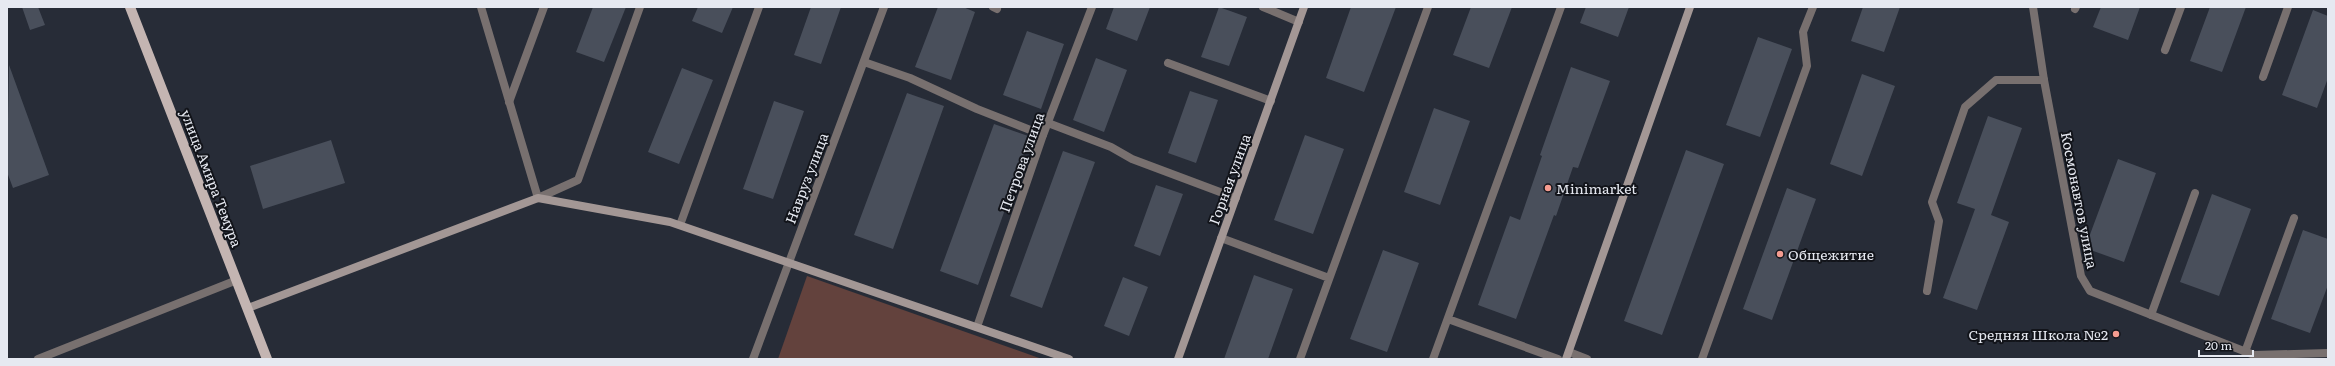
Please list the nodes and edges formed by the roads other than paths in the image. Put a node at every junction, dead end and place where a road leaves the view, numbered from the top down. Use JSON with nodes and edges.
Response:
{"nodes":[{"id":1,"x":130,"y":7,"type":"edge"},
{"id":2,"x":481,"y":7,"type":"edge"},
{"id":3,"x":544,"y":7,"type":"edge"},
{"id":4,"x":640,"y":7,"type":"edge"},
{"id":5,"x":759,"y":7,"type":"edge"},
{"id":6,"x":884,"y":7,"type":"edge"},
{"id":7,"x":1092,"y":7,"type":"edge"},
{"id":8,"x":1263,"y":7,"type":"edge"},
{"id":9,"x":1304,"y":7,"type":"edge"},
{"id":10,"x":1428,"y":7,"type":"edge"},
{"id":11,"x":1561,"y":7,"type":"edge"},
{"id":12,"x":1690,"y":7,"type":"edge"},
{"id":13,"x":1812,"y":7,"type":"edge"},
{"id":14,"x":2033,"y":7,"type":"edge"},
{"id":15,"x":2181,"y":7,"type":"edge"},
{"id":16,"x":2288,"y":7,"type":"edge"},
{"id":17,"x":1299,"y":22,"type":"junction"},
{"id":18,"x":2165,"y":50,"type":"dead end"},
{"id":19,"x":864,"y":62,"type":"junction"},
{"id":20,"x":1168,"y":63,"type":"dead end"},
{"id":21,"x":2263,"y":77,"type":"dead end"},
{"id":22,"x":2044,"y":80,"type":"junction"},
{"id":23,"x":1271,"y":101,"type":"junction"},
{"id":24,"x":509,"y":102,"type":"junction"},
{"id":25,"x":1048,"y":123,"type":"junction"},
{"id":26,"x":1044,"y":135,"type":"junction"},
{"id":27,"x":2195,"y":193,"type":"dead end"},
{"id":28,"x":538,"y":198,"type":"junction"},
{"id":29,"x":1236,"y":198,"type":"junction"},
{"id":30,"x":2294,"y":218,"type":"dead end"},
{"id":31,"x":680,"y":225,"type":"junction"},
{"id":32,"x":1221,"y":238,"type":"junction"},
{"id":33,"x":788,"y":262,"type":"junction"},
{"id":34,"x":1329,"y":278,"type":"junction"},
{"id":35,"x":237,"y":280,"type":"junction"},
{"id":36,"x":1927,"y":291,"type":"dead end"},
{"id":37,"x":248,"y":308,"type":"junction"},
{"id":38,"x":2151,"y":315,"type":"junction"},
{"id":39,"x":1448,"y":319,"type":"junction"},
{"id":40,"x":977,"y":327,"type":"junction"},
{"id":41,"x":2245,"y":352,"type":"junction"},
{"id":42,"x":2328,"y":353,"type":"edge"},
{"id":43,"x":1567,"y":355,"type":"edge"},
{"id":44,"x":2254,"y":357,"type":"edge"},
{"id":45,"x":38,"y":359,"type":"edge"},
{"id":46,"x":267,"y":359,"type":"edge"},
{"id":47,"x":754,"y":359,"type":"edge"},
{"id":48,"x":1069,"y":359,"type":"edge"},
{"id":49,"x":1178,"y":359,"type":"edge"},
{"id":50,"x":1300,"y":359,"type":"edge"},
{"id":51,"x":1433,"y":359,"type":"edge"},
{"id":52,"x":1558,"y":359,"type":"edge"},
{"id":53,"x":1587,"y":359,"type":"edge"},
{"id":54,"x":1702,"y":359,"type":"edge"}],
"edges":[{"from":1,"to":35,"type":"main road","name":"улица Амира Темура"},
{"from":2,"to":24,"type":"street"},
{"from":3,"to":24,"type":"street"},
{"from":4,"to":28,"type":"street"},
{"from":5,"to":31,"type":"street"},
{"from":6,"to":19,"type":"street","name":"Навруз улица"},
{"from":7,"to":25,"type":"street","name":"Петрова улица"},
{"from":8,"to":17,"type":"street"},
{"from":9,"to":17,"type":"street","name":"Горная улица"},
{"from":10,"to":34,"type":"street"},
{"from":11,"to":39,"type":"street"},
{"from":12,"to":43,"type":"street"},
{"from":13,"to":54,"type":"street"},
{"from":14,"to":22,"type":"street","name":"Космонавтов улица"},
{"from":15,"to":18,"type":"street"},
{"from":16,"to":21,"type":"street"},
{"from":17,"to":23,"type":"street","name":"Горная улица"},
{"from":19,"to":26,"type":"street"},
{"from":19,"to":33,"type":"street","name":"Навруз улица"},
{"from":20,"to":23,"type":"street"},
{"from":22,"to":36,"type":"street"},
{"from":22,"to":38,"type":"street","name":"Космонавтов улица"},
{"from":23,"to":29,"type":"street","name":"Горная улица"},
{"from":24,"to":28,"type":"street"},
{"from":25,"to":26,"type":"street","name":"Петрова улица"},
{"from":25,"to":29,"type":"street"},
{"from":26,"to":40,"type":"street","name":"Петрова улица"},
{"from":27,"to":38,"type":"street"},
{"from":28,"to":31,"type":"street"},
{"from":28,"to":37,"type":"street"},
{"from":29,"to":32,"type":"street","name":"Горная улица"},
{"from":30,"to":41,"type":"street"},
{"from":31,"to":33,"type":"street"},
{"from":32,"to":34,"type":"street"},
{"from":32,"to":49,"type":"street","name":"Горная улица"},
{"from":33,"to":40,"type":"street"},
{"from":33,"to":47,"type":"street","name":"Навруз улица"},
{"from":34,"to":50,"type":"street"},
{"from":35,"to":37,"type":"main road","name":"улица Амира Темура"},
{"from":35,"to":45,"type":"street"},
{"from":37,"to":46,"type":"main road","name":"улица Амира Темура"},
{"from":38,"to":41,"type":"street","name":"Космонавтов улица"},
{"from":39,"to":51,"type":"street"},
{"from":39,"to":52,"type":"street"},
{"from":40,"to":48,"type":"street"},
{"from":41,"to":44,"type":"street","name":"Космонавтов улица"},
{"from":42,"to":44,"type":"street"},
{"from":43,"to":53,"type":"street"}]}
